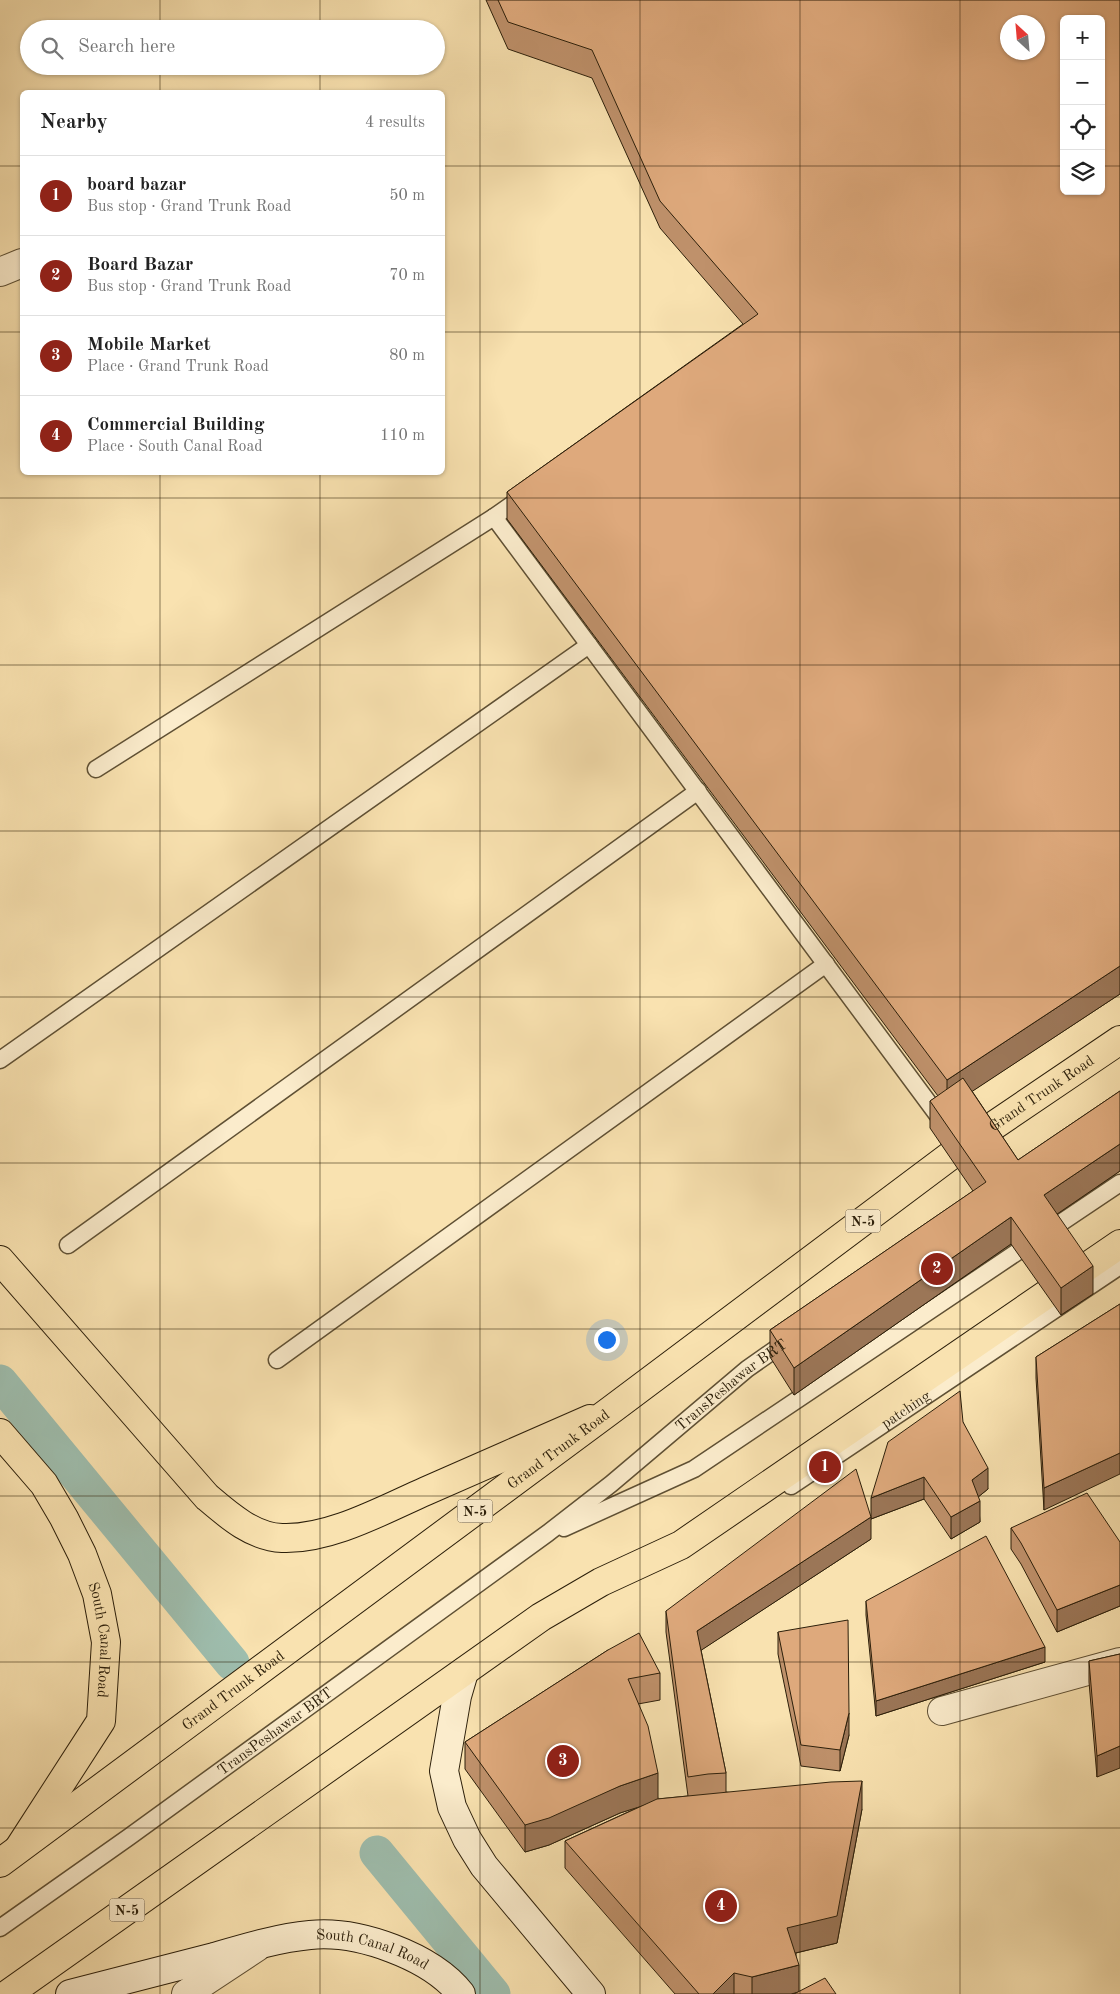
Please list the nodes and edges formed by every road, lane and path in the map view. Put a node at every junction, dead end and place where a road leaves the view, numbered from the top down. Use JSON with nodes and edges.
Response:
{"nodes":[{"id":1,"x":20,"y":264,"type":"edge"},
{"id":2,"x":0,"y":272,"type":"edge"},
{"id":3,"x":535,"y":488,"type":"edge"},
{"id":4,"x":494,"y":517,"type":"junction"},
{"id":5,"x":589,"y":645,"type":"junction"},
{"id":6,"x":96,"y":769,"type":"dead end"},
{"id":7,"x":698,"y":791,"type":"junction"},
{"id":8,"x":826,"y":964,"type":"junction"},
{"id":9,"x":1120,"y":1040,"type":"edge"},
{"id":10,"x":0,"y":1060,"type":"edge"},
{"id":11,"x":962,"y":1147,"type":"junction"},
{"id":12,"x":1120,"y":1183,"type":"edge"},
{"id":13,"x":1120,"y":1244,"type":"edge"},
{"id":14,"x":68,"y":1245,"type":"dead end"},
{"id":15,"x":0,"y":1260,"type":"edge"},
{"id":16,"x":1120,"y":1266,"type":"edge"},
{"id":17,"x":796,"y":1335,"type":"edge"},
{"id":18,"x":277,"y":1360,"type":"dead end"},
{"id":19,"x":611,"y":1410,"type":"junction"},
{"id":20,"x":0,"y":1433,"type":"edge"},
{"id":21,"x":548,"y":1533,"type":"junction"},
{"id":22,"x":690,"y":1553,"type":"dead end"},
{"id":23,"x":1120,"y":1662,"type":"edge"},
{"id":24,"x":460,"y":1684,"type":"junction"},
{"id":25,"x":942,"y":1711,"type":"dead end"},
{"id":26,"x":9,"y":1857,"type":"edge"},
{"id":27,"x":0,"y":1928,"type":"edge"},
{"id":28,"x":263,"y":1944,"type":"junction"},
{"id":29,"x":8,"y":1994,"type":"edge"},
{"id":30,"x":70,"y":1994,"type":"edge"},
{"id":31,"x":186,"y":1994,"type":"edge"},
{"id":32,"x":462,"y":1994,"type":"edge"},
{"id":33,"x":591,"y":1994,"type":"edge"}],
"edges":[{"from":1,"to":2,"type":"main road"},
{"from":3,"to":4,"type":"lane"},
{"from":4,"to":5,"type":"lane"},
{"from":4,"to":6,"type":"lane"},
{"from":5,"to":7,"type":"lane"},
{"from":5,"to":10,"type":"lane"},
{"from":7,"to":8,"type":"lane"},
{"from":7,"to":14,"type":"lane"},
{"from":8,"to":11,"type":"lane"},
{"from":8,"to":18,"type":"lane"},
{"from":9,"to":11,"type":"main road","name":"Grand Trunk Road","number":"N-5"},
{"from":11,"to":19,"type":"main road","name":"Grand Trunk Road","number":"N-5"},
{"from":12,"to":21,"type":"lane","name":"TransPeshawar BRT"},
{"from":13,"to":24,"type":"main road","number":"N-5"},
{"from":15,"to":19,"type":"main road"},
{"from":16,"to":22,"type":"lane","name":"patching"},
{"from":17,"to":21,"type":"lane","name":"TransPeshawar BRT"},
{"from":19,"to":26,"type":"main road","name":"Grand Trunk Road","number":"N-5"},
{"from":20,"to":26,"type":"main road","name":"South Canal Road"},
{"from":21,"to":27,"type":"lane","name":"TransPeshawar BRT"},
{"from":23,"to":25,"type":"main road"},
{"from":24,"to":29,"type":"main road","number":"N-5"},
{"from":24,"to":33,"type":"main road"},
{"from":28,"to":30,"type":"main road","name":"South Canal Road"},
{"from":28,"to":31,"type":"main road"},
{"from":28,"to":32,"type":"main road","name":"South Canal Road"}]}
